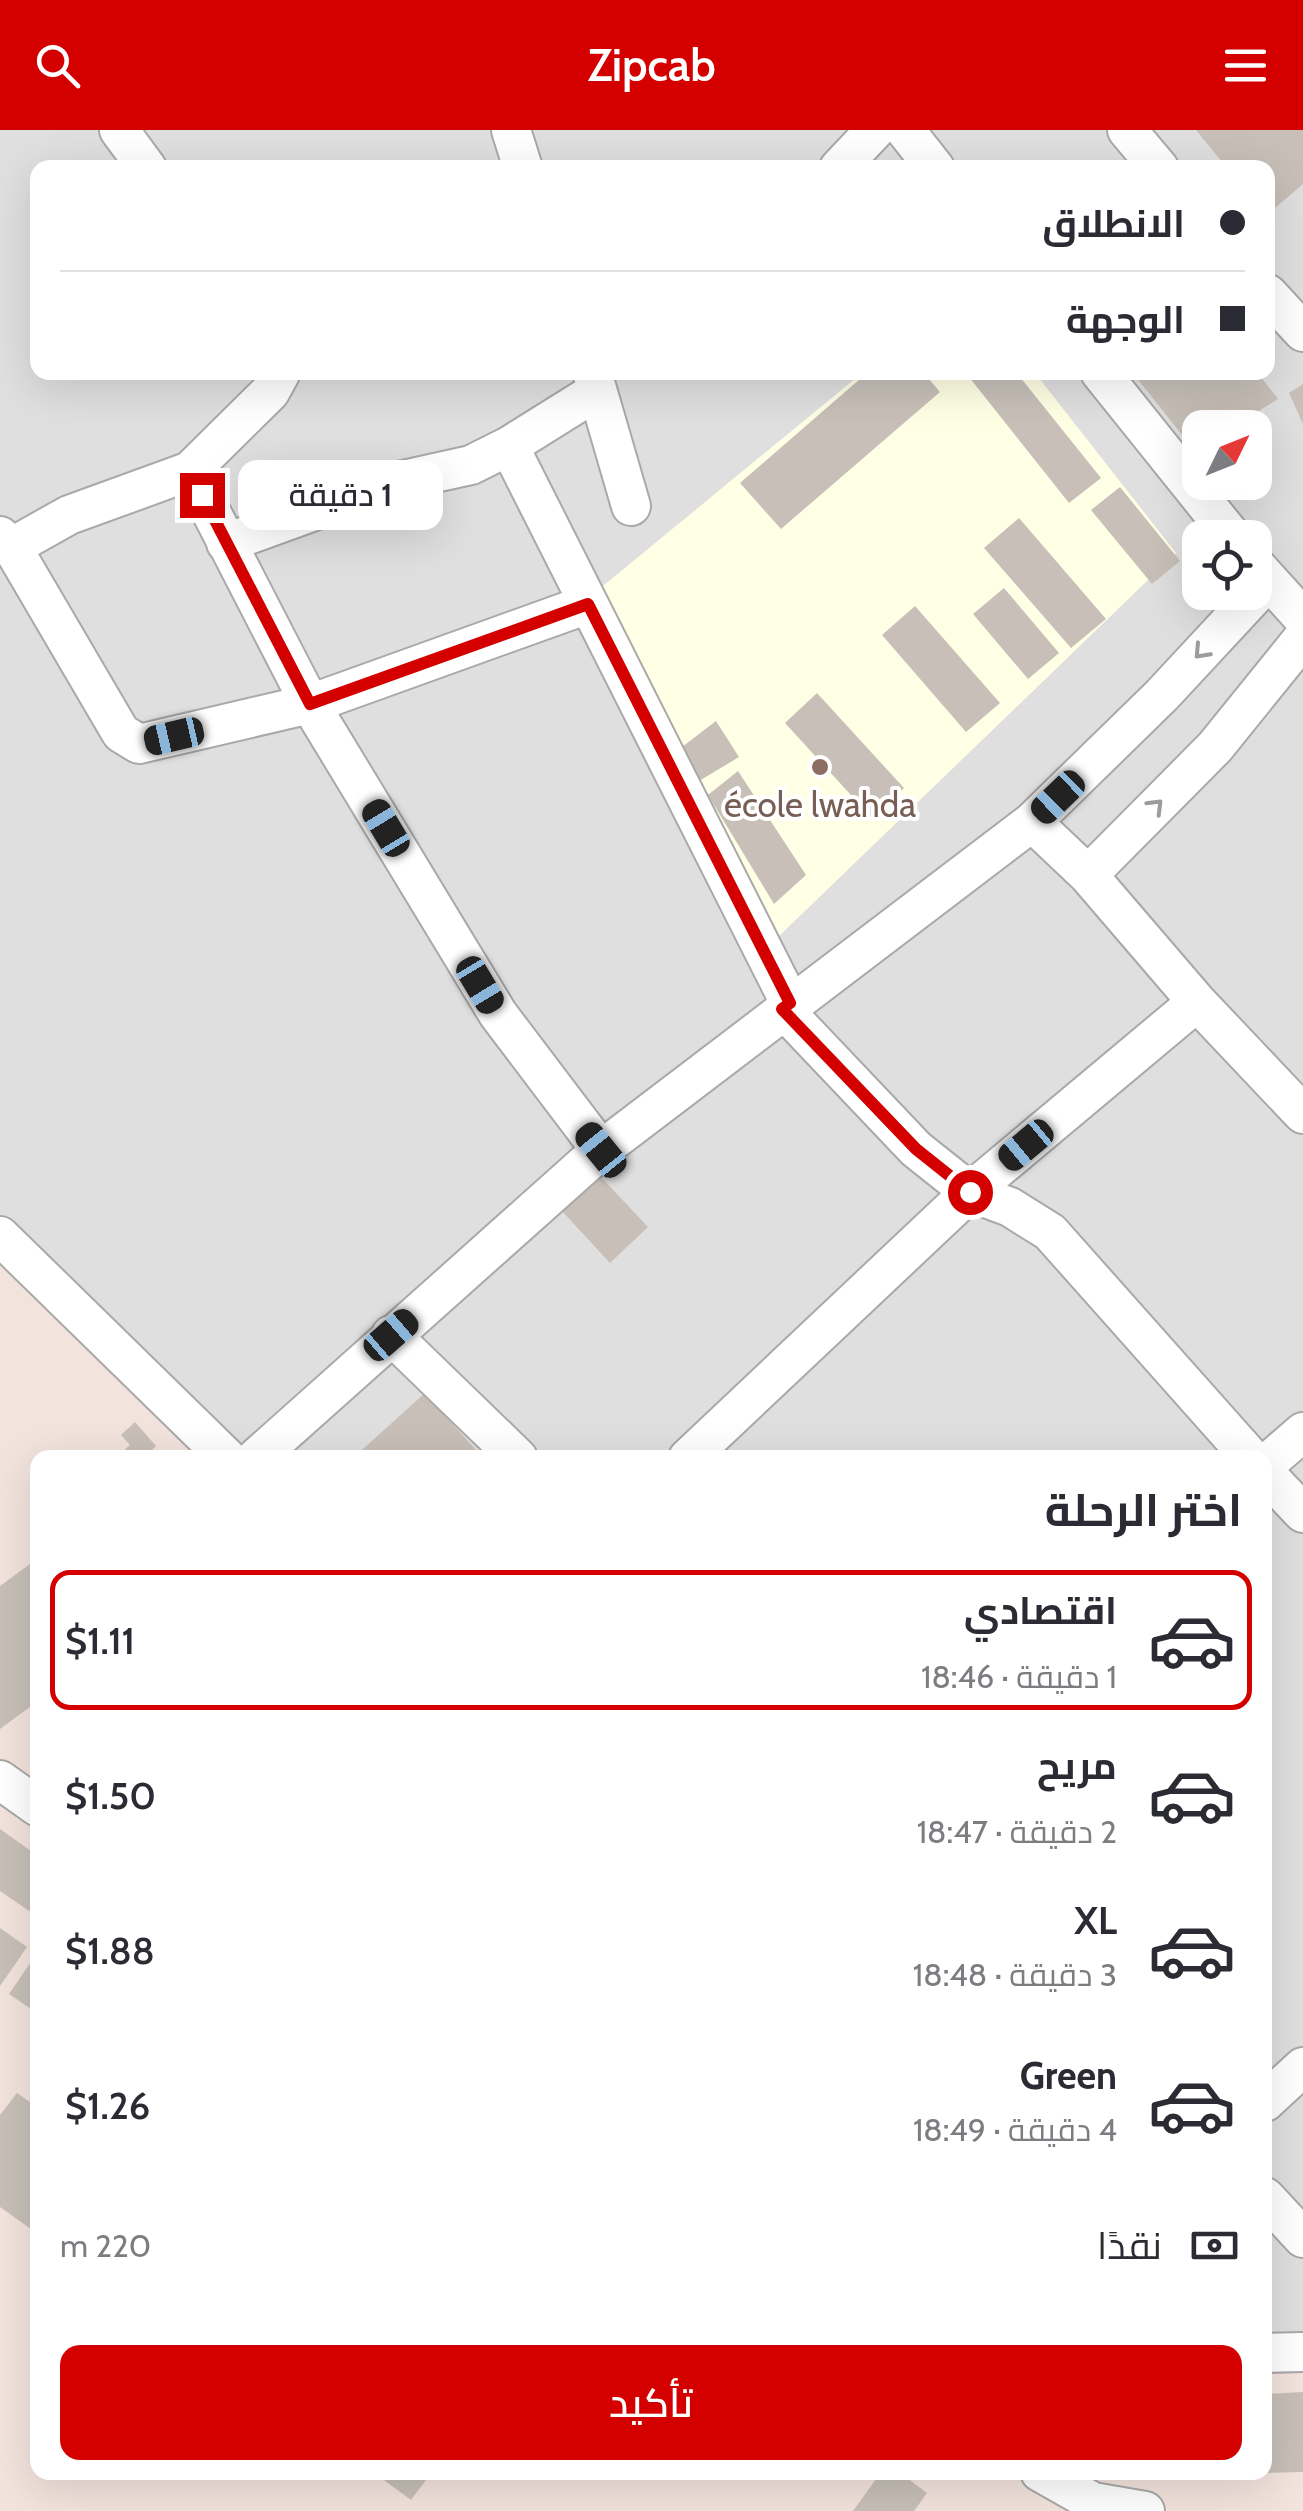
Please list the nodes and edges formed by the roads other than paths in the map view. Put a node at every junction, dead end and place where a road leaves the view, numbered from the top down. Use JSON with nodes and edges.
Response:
{"nodes":[{"id":1,"x":120,"y":130,"type":"edge"},
{"id":2,"x":511,"y":130,"type":"edge"},
{"id":3,"x":874,"y":130,"type":"edge"},
{"id":4,"x":905,"y":130,"type":"edge"},
{"id":5,"x":1127,"y":130,"type":"edge"},
{"id":6,"x":141,"y":160,"type":"edge"},
{"id":7,"x":520,"y":160,"type":"edge"},
{"id":8,"x":846,"y":160,"type":"edge"},
{"id":9,"x":929,"y":160,"type":"edge"},
{"id":10,"x":1152,"y":160,"type":"edge"},
{"id":11,"x":1275,"y":302,"type":"edge"},
{"id":12,"x":1303,"y":332,"type":"edge"},
{"id":13,"x":277,"y":380,"type":"edge"},
{"id":14,"x":1106,"y":380,"type":"edge"},
{"id":15,"x":594,"y":382,"type":"edge"},
{"id":16,"x":508,"y":446,"type":"junction"},
{"id":17,"x":190,"y":472,"type":"junction"},
{"id":18,"x":631,"y":506,"type":"dead end"},
{"id":19,"x":1218,"y":520,"type":"edge"},
{"id":20,"x":6,"y":541,"type":"edge"},
{"id":21,"x":226,"y":543,"type":"junction"},
{"id":22,"x":1272,"y":585,"type":"edge"},
{"id":23,"x":588,"y":604,"type":"junction"},
{"id":24,"x":1231,"y":610,"type":"edge"},
{"id":25,"x":1303,"y":618,"type":"edge"},
{"id":26,"x":1303,"y":638,"type":"edge"},
{"id":27,"x":310,"y":704,"type":"junction"},
{"id":28,"x":1032,"y":822,"type":"junction"},
{"id":29,"x":1088,"y":875,"type":"junction"},
{"id":30,"x":1197,"y":1002,"type":"junction"},
{"id":31,"x":786,"y":1006,"type":"junction"},
{"id":32,"x":1303,"y":1114,"type":"edge"},
{"id":33,"x":601,"y":1150,"type":"junction"},
{"id":34,"x":970,"y":1192,"type":"junction"},
{"id":35,"x":0,"y":1236,"type":"edge"},
{"id":36,"x":391,"y":1335,"type":"junction"},
{"id":37,"x":1303,"y":1432,"type":"edge"},
{"id":38,"x":218,"y":1450,"type":"edge"},
{"id":39,"x":265,"y":1450,"type":"edge"},
{"id":40,"x":510,"y":1450,"type":"edge"},
{"id":41,"x":696,"y":1450,"type":"edge"},
{"id":42,"x":1244,"y":1450,"type":"edge"},
{"id":43,"x":1272,"y":1460,"type":"edge"},
{"id":44,"x":1272,"y":1480,"type":"edge"},
{"id":45,"x":1303,"y":1513,"type":"edge"},
{"id":46,"x":0,"y":1780,"type":"edge"},
{"id":47,"x":30,"y":1802,"type":"edge"},
{"id":48,"x":1303,"y":2067,"type":"edge"},
{"id":49,"x":1272,"y":2096,"type":"edge"},
{"id":50,"x":1272,"y":2205,"type":"edge"},
{"id":51,"x":1303,"y":2238,"type":"edge"},
{"id":52,"x":1303,"y":2352,"type":"edge"},
{"id":53,"x":1272,"y":2354,"type":"edge"},
{"id":54,"x":1054,"y":2480,"type":"edge"},
{"id":55,"x":1072,"y":2480,"type":"edge"},
{"id":56,"x":1093,"y":2502,"type":"junction"},
{"id":57,"x":1145,"y":2511,"type":"edge"}],
"edges":[{"from":1,"to":6,"type":"street"},
{"from":2,"to":7,"type":"street"},
{"from":3,"to":8,"type":"street"},
{"from":4,"to":9,"type":"street"},
{"from":5,"to":10,"type":"street"},
{"from":11,"to":12,"type":"street"},
{"from":13,"to":17,"type":"street"},
{"from":14,"to":19,"type":"street"},
{"from":15,"to":16,"type":"street"},
{"from":15,"to":18,"type":"street"},
{"from":16,"to":21,"type":"street"},
{"from":16,"to":23,"type":"street"},
{"from":17,"to":20,"type":"street"},
{"from":17,"to":21,"type":"street"},
{"from":20,"to":27,"type":"street"},
{"from":21,"to":27,"type":"street"},
{"from":22,"to":25,"type":"street"},
{"from":23,"to":27,"type":"street"},
{"from":23,"to":31,"type":"street"},
{"from":24,"to":28,"type":"street","one_way":true},
{"from":29,"to":26,"type":"street","one_way":true},
{"from":27,"to":33,"type":"street"},
{"from":28,"to":29,"type":"street"},
{"from":28,"to":31,"type":"street"},
{"from":29,"to":30,"type":"street"},
{"from":30,"to":32,"type":"street"},
{"from":30,"to":34,"type":"street"},
{"from":31,"to":33,"type":"street"},
{"from":31,"to":34,"type":"street"},
{"from":33,"to":36,"type":"street"},
{"from":34,"to":41,"type":"street"},
{"from":34,"to":42,"type":"street"},
{"from":35,"to":38,"type":"street"},
{"from":36,"to":39,"type":"street"},
{"from":36,"to":40,"type":"street"},
{"from":37,"to":43,"type":"street"},
{"from":44,"to":45,"type":"street"},
{"from":46,"to":47,"type":"street"},
{"from":48,"to":49,"type":"street"},
{"from":50,"to":51,"type":"street"},
{"from":52,"to":53,"type":"street"},
{"from":54,"to":56,"type":"street"},
{"from":55,"to":56,"type":"street"},
{"from":56,"to":57,"type":"street"}]}
